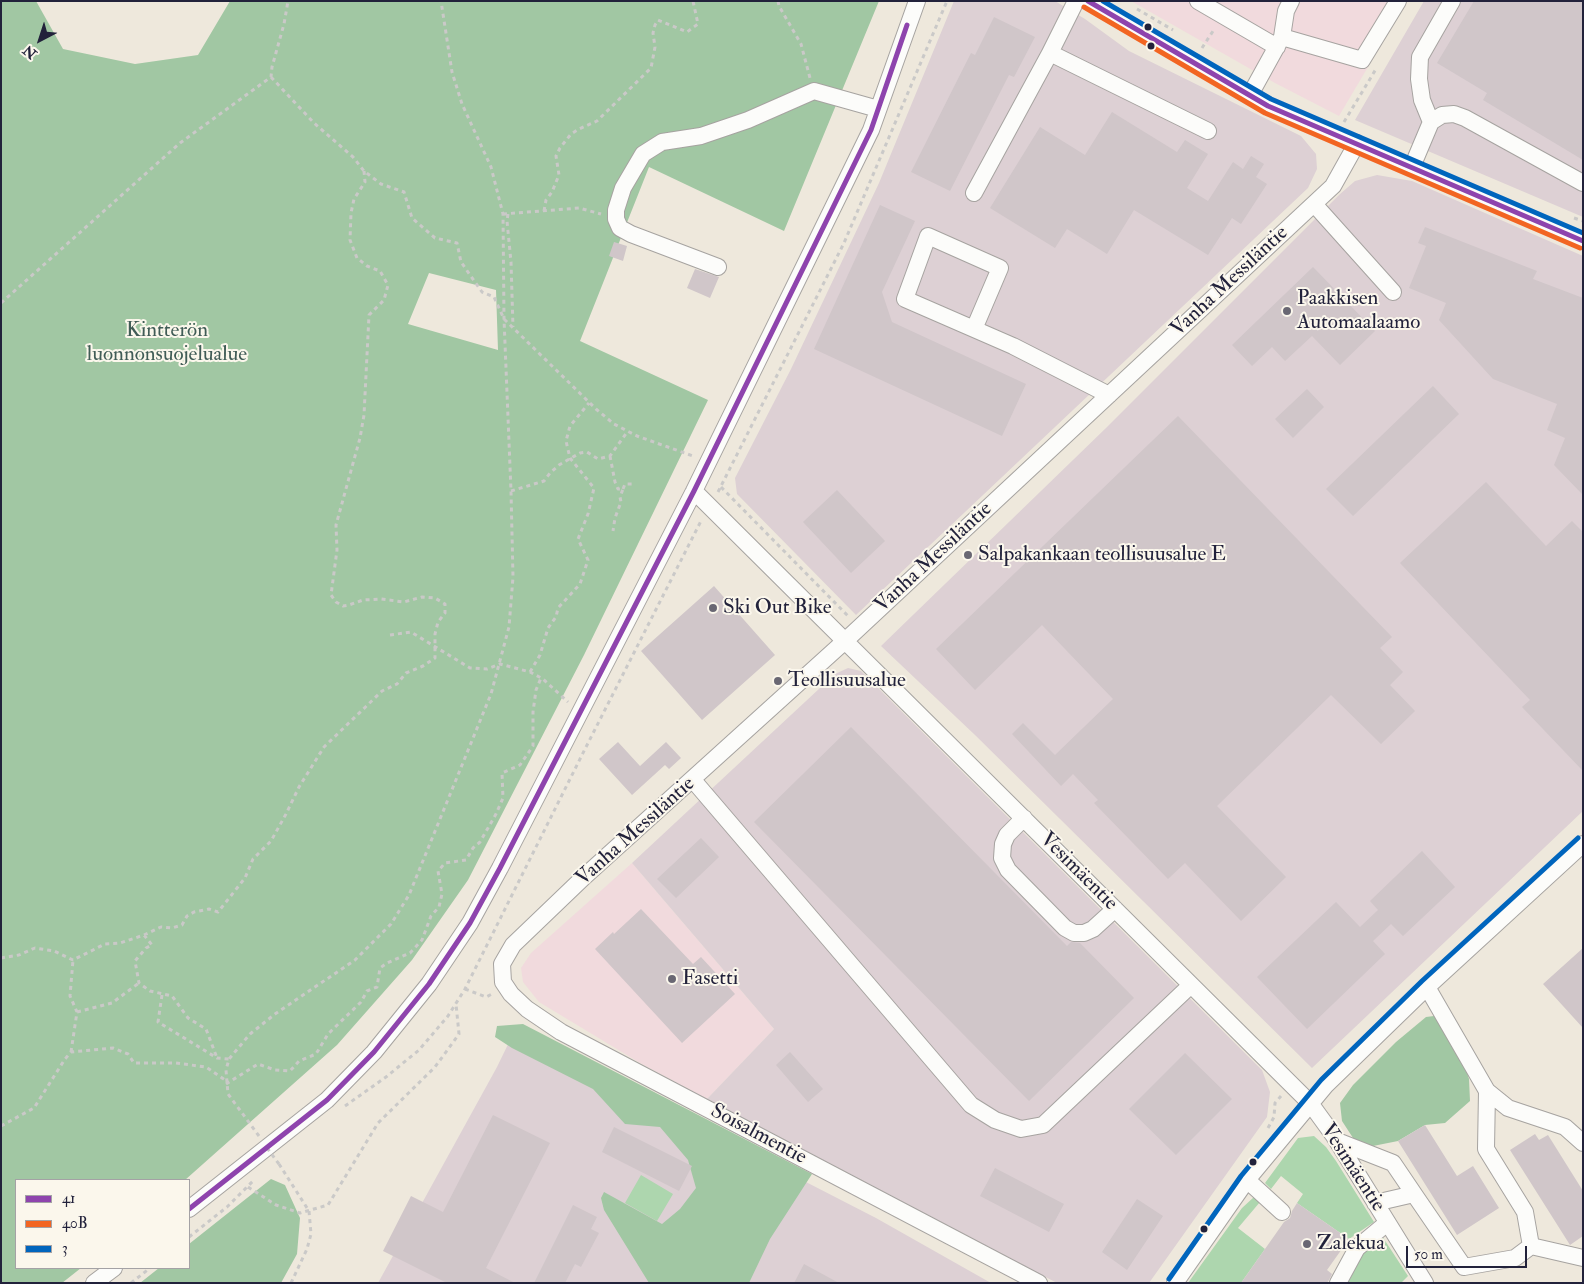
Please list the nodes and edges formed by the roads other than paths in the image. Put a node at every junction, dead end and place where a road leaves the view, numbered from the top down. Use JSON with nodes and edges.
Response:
{"nodes":[{"id":1,"x":910,"y":1,"type":"edge"},
{"id":2,"x":917,"y":1,"type":"edge"},
{"id":3,"x":1076,"y":1,"type":"edge"},
{"id":4,"x":1088,"y":1,"type":"edge"},
{"id":5,"x":1198,"y":1,"type":"edge"},
{"id":6,"x":1292,"y":1,"type":"edge"},
{"id":7,"x":1398,"y":1,"type":"edge"},
{"id":8,"x":1452,"y":1,"type":"edge"},
{"id":9,"x":907,"y":25,"type":"junction"},
{"id":10,"x":1279,"y":42,"type":"junction"},
{"id":11,"x":1050,"y":53,"type":"junction"},
{"id":12,"x":1250,"y":95,"type":"junction"},
{"id":13,"x":878,"y":109,"type":"junction"},
{"id":14,"x":1431,"y":122,"type":"junction"},
{"id":15,"x":1208,"y":131,"type":"dead end"},
{"id":16,"x":1357,"y":143,"type":"junction"},
{"id":17,"x":1412,"y":167,"type":"junction"},
{"id":18,"x":1583,"y":183,"type":"edge"},
{"id":19,"x":974,"y":193,"type":"dead end"},
{"id":20,"x":1314,"y":204,"type":"junction"},
{"id":21,"x":1579,"y":228,"type":"edge"},
{"id":22,"x":718,"y":267,"type":"dead end"},
{"id":23,"x":1392,"y":292,"type":"dead end"},
{"id":24,"x":974,"y":329,"type":"junction"},
{"id":25,"x":1109,"y":395,"type":"junction"},
{"id":26,"x":694,"y":491,"type":"junction"},
{"id":27,"x":846,"y":640,"type":"junction"},
{"id":28,"x":693,"y":780,"type":"junction"},
{"id":29,"x":1024,"y":818,"type":"junction"},
{"id":30,"x":1583,"y":844,"type":"edge"},
{"id":31,"x":1115,"y":909,"type":"junction"},
{"id":32,"x":1191,"y":985,"type":"junction"},
{"id":33,"x":1427,"y":987,"type":"junction"},
{"id":34,"x":507,"y":988,"type":"joint"},
{"id":35,"x":1486,"y":1091,"type":"junction"},
{"id":36,"x":1310,"y":1103,"type":"junction"},
{"id":37,"x":1337,"y":1141,"type":"junction"},
{"id":38,"x":1583,"y":1143,"type":"edge"},
{"id":39,"x":1247,"y":1180,"type":"junction"},
{"id":40,"x":1414,"y":1194,"type":"junction"},
{"id":41,"x":1375,"y":1204,"type":"junction"},
{"id":42,"x":190,"y":1208,"type":"edge"},
{"id":43,"x":1282,"y":1212,"type":"dead end"},
{"id":44,"x":1387,"y":1223,"type":"junction"},
{"id":45,"x":1531,"y":1246,"type":"junction"},
{"id":46,"x":1583,"y":1258,"type":"edge"},
{"id":47,"x":113,"y":1269,"type":"edge"},
{"id":48,"x":94,"y":1283,"type":"edge"},
{"id":49,"x":1040,"y":1283,"type":"edge"},
{"id":50,"x":1175,"y":1283,"type":"edge"},
{"id":51,"x":1338,"y":1283,"type":"edge"},
{"id":52,"x":1425,"y":1283,"type":"edge"}],
"edges":[{"from":1,"to":9,"type":"street"},
{"from":2,"to":9,"type":"street"},
{"from":3,"to":11,"type":"street"},
{"from":4,"to":12,"type":"street"},
{"from":5,"to":10,"type":"street"},
{"from":6,"to":10,"type":"street"},
{"from":7,"to":10,"type":"street"},
{"from":8,"to":14,"type":"street"},
{"from":9,"to":13,"type":"street"},
{"from":10,"to":12,"type":"street"},
{"from":11,"to":15,"type":"street"},
{"from":11,"to":19,"type":"street"},
{"from":12,"to":16,"type":"street"},
{"from":13,"to":22,"type":"street"},
{"from":13,"to":26,"type":"street"},
{"from":14,"to":17,"type":"street"},
{"from":14,"to":18,"type":"street"},
{"from":16,"to":17,"type":"street"},
{"from":16,"to":20,"type":"street","name":"Vanha Messiläntie"},
{"from":17,"to":21,"type":"street"},
{"from":20,"to":23,"type":"street"},
{"from":20,"to":25,"type":"street","name":"Vanha Messiläntie"},
{"from":24,"to":24,"type":"street"},
{"from":24,"to":25,"type":"street"},
{"from":25,"to":27,"type":"street","name":"Vanha Messiläntie"},
{"from":26,"to":27,"type":"street","name":"Vesimäentie"},
{"from":26,"to":42,"type":"street"},
{"from":27,"to":28,"type":"street","name":"Vanha Messiläntie"},
{"from":27,"to":29,"type":"street","name":"Vesimäentie"},
{"from":28,"to":32,"type":"street"},
{"from":28,"to":34,"type":"street","name":"Vanha Messiläntie"},
{"from":29,"to":31,"type":"street","name":"Vesimäentie"},
{"from":29,"to":31,"type":"street"},
{"from":30,"to":33,"type":"street"},
{"from":31,"to":32,"type":"street","name":"Vesimäentie"},
{"from":32,"to":36,"type":"street","name":"Vesimäentie"},
{"from":33,"to":35,"type":"street"},
{"from":33,"to":36,"type":"street"},
{"from":34,"to":49,"type":"street","name":"Soisalmentie"},
{"from":35,"to":38,"type":"street"},
{"from":35,"to":45,"type":"street"},
{"from":36,"to":37,"type":"street","name":"Vesimäentie"},
{"from":36,"to":39,"type":"street"},
{"from":37,"to":40,"type":"street"},
{"from":37,"to":41,"type":"street","name":"Vesimäentie"},
{"from":39,"to":43,"type":"street"},
{"from":39,"to":50,"type":"street"},
{"from":40,"to":41,"type":"street"},
{"from":40,"to":45,"type":"street"},
{"from":41,"to":44,"type":"street","name":"Vesimäentie"},
{"from":44,"to":51,"type":"street"},
{"from":44,"to":52,"type":"street","name":"Vesimäentie"},
{"from":45,"to":46,"type":"street"},
{"from":47,"to":48,"type":"street"}]}
